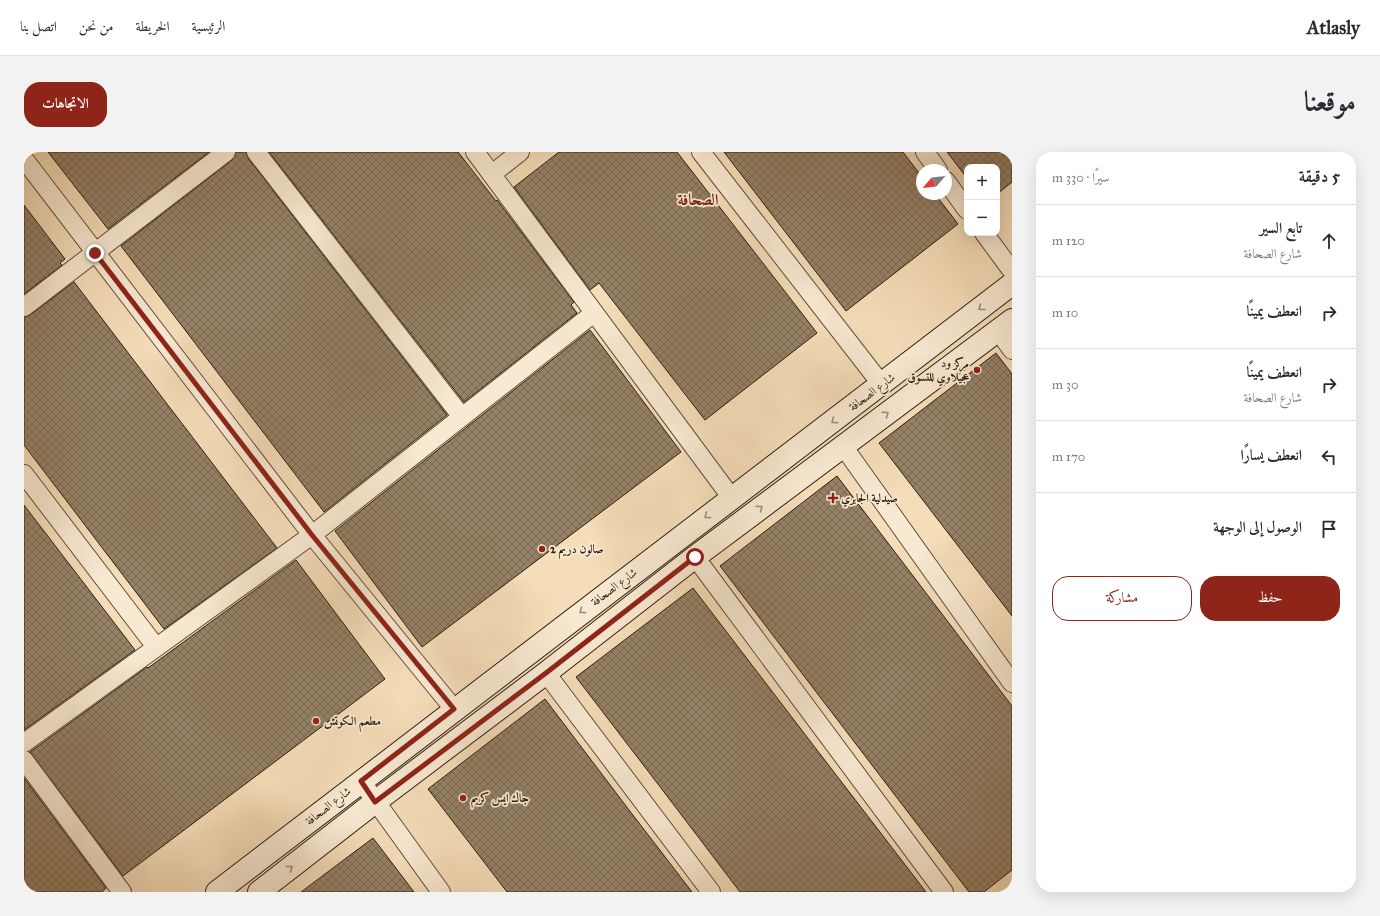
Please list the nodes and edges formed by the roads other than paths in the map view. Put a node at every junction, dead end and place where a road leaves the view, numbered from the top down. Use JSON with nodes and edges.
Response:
{"nodes":[{"id":1,"x":226,"y":152,"type":"edge"},
{"id":2,"x":256,"y":152,"type":"edge"},
{"id":3,"x":475,"y":152,"type":"edge"},
{"id":4,"x":520,"y":152,"type":"edge"},
{"id":5,"x":701,"y":152,"type":"edge"},
{"id":6,"x":925,"y":152,"type":"edge"},
{"id":7,"x":24,"y":159,"type":"edge"},
{"id":8,"x":934,"y":164,"type":"edge"},
{"id":9,"x":492,"y":174,"type":"junction"},
{"id":10,"x":952,"y":189,"type":"edge"},
{"id":11,"x":964,"y":206,"type":"edge"},
{"id":12,"x":986,"y":236,"type":"edge"},
{"id":13,"x":95,"y":253,"type":"junction"},
{"id":14,"x":1012,"y":271,"type":"edge"},
{"id":15,"x":1012,"y":284,"type":"edge"},
{"id":16,"x":24,"y":307,"type":"edge"},
{"id":17,"x":594,"y":313,"type":"junction"},
{"id":18,"x":1005,"y":325,"type":"edge"},
{"id":19,"x":1012,"y":350,"type":"edge"},
{"id":20,"x":882,"y":385,"type":"junction"},
{"id":21,"x":462,"y":417,"type":"junction"},
{"id":22,"x":843,"y":446,"type":"junction"},
{"id":23,"x":24,"y":474,"type":"edge"},
{"id":24,"x":731,"y":497,"type":"junction"},
{"id":25,"x":312,"y":535,"type":"junction"},
{"id":26,"x":695,"y":557,"type":"junction"},
{"id":27,"x":156,"y":647,"type":"junction"},
{"id":28,"x":546,"y":673,"type":"junction"},
{"id":29,"x":1012,"y":683,"type":"edge"},
{"id":30,"x":454,"y":709,"type":"junction"},
{"id":31,"x":24,"y":743,"type":"edge"},
{"id":32,"x":24,"y":760,"type":"edge"},
{"id":33,"x":361,"y":781,"type":"junction"},
{"id":34,"x":375,"y":802,"type":"junction"},
{"id":35,"x":122,"y":892,"type":"edge"},
{"id":36,"x":217,"y":892,"type":"edge"},
{"id":37,"x":259,"y":892,"type":"edge"},
{"id":38,"x":441,"y":892,"type":"edge"},
{"id":39,"x":711,"y":892,"type":"edge"},
{"id":40,"x":944,"y":892,"type":"edge"}],
"edges":[{"from":1,"to":13,"type":"street"},
{"from":2,"to":21,"type":"street"},
{"from":3,"to":9,"type":"street"},
{"from":4,"to":9,"type":"street"},
{"from":5,"to":20,"type":"street"},
{"from":6,"to":8,"type":"street"},
{"from":7,"to":13,"type":"street"},
{"from":9,"to":17,"type":"street"},
{"from":10,"to":11,"type":"street"},
{"from":12,"to":14,"type":"street"},
{"from":13,"to":16,"type":"street"},
{"from":13,"to":25,"type":"street"},
{"from":15,"to":20,"type":"main road","name":"شارع الصحافة","one_way":true},
{"from":17,"to":21,"type":"street"},
{"from":17,"to":24,"type":"street"},
{"from":18,"to":19,"type":"street"},
{"from":22,"to":18,"type":"main road","one_way":true},
{"from":20,"to":24,"type":"main road","name":"شارع الصحافة","one_way":true},
{"from":21,"to":25,"type":"street"},
{"from":26,"to":22,"type":"main road","one_way":true},
{"from":22,"to":29,"type":"street"},
{"from":23,"to":27,"type":"street"},
{"from":24,"to":30,"type":"main road","name":"شارع الصحافة","one_way":true},
{"from":25,"to":27,"type":"street"},
{"from":25,"to":30,"type":"street"},
{"from":26,"to":28,"type":"main road"},
{"from":26,"to":40,"type":"street"},
{"from":27,"to":31,"type":"street"},
{"from":28,"to":34,"type":"main road"},
{"from":28,"to":39,"type":"street"},
{"from":30,"to":33,"type":"main road","name":"شارع الصحافة"},
{"from":32,"to":35,"type":"street"},
{"from":33,"to":34,"type":"street"},
{"from":33,"to":36,"type":"main road","name":"شارع الصحافة"},
{"from":37,"to":34,"type":"main road","one_way":true},
{"from":34,"to":38,"type":"street"}]}
